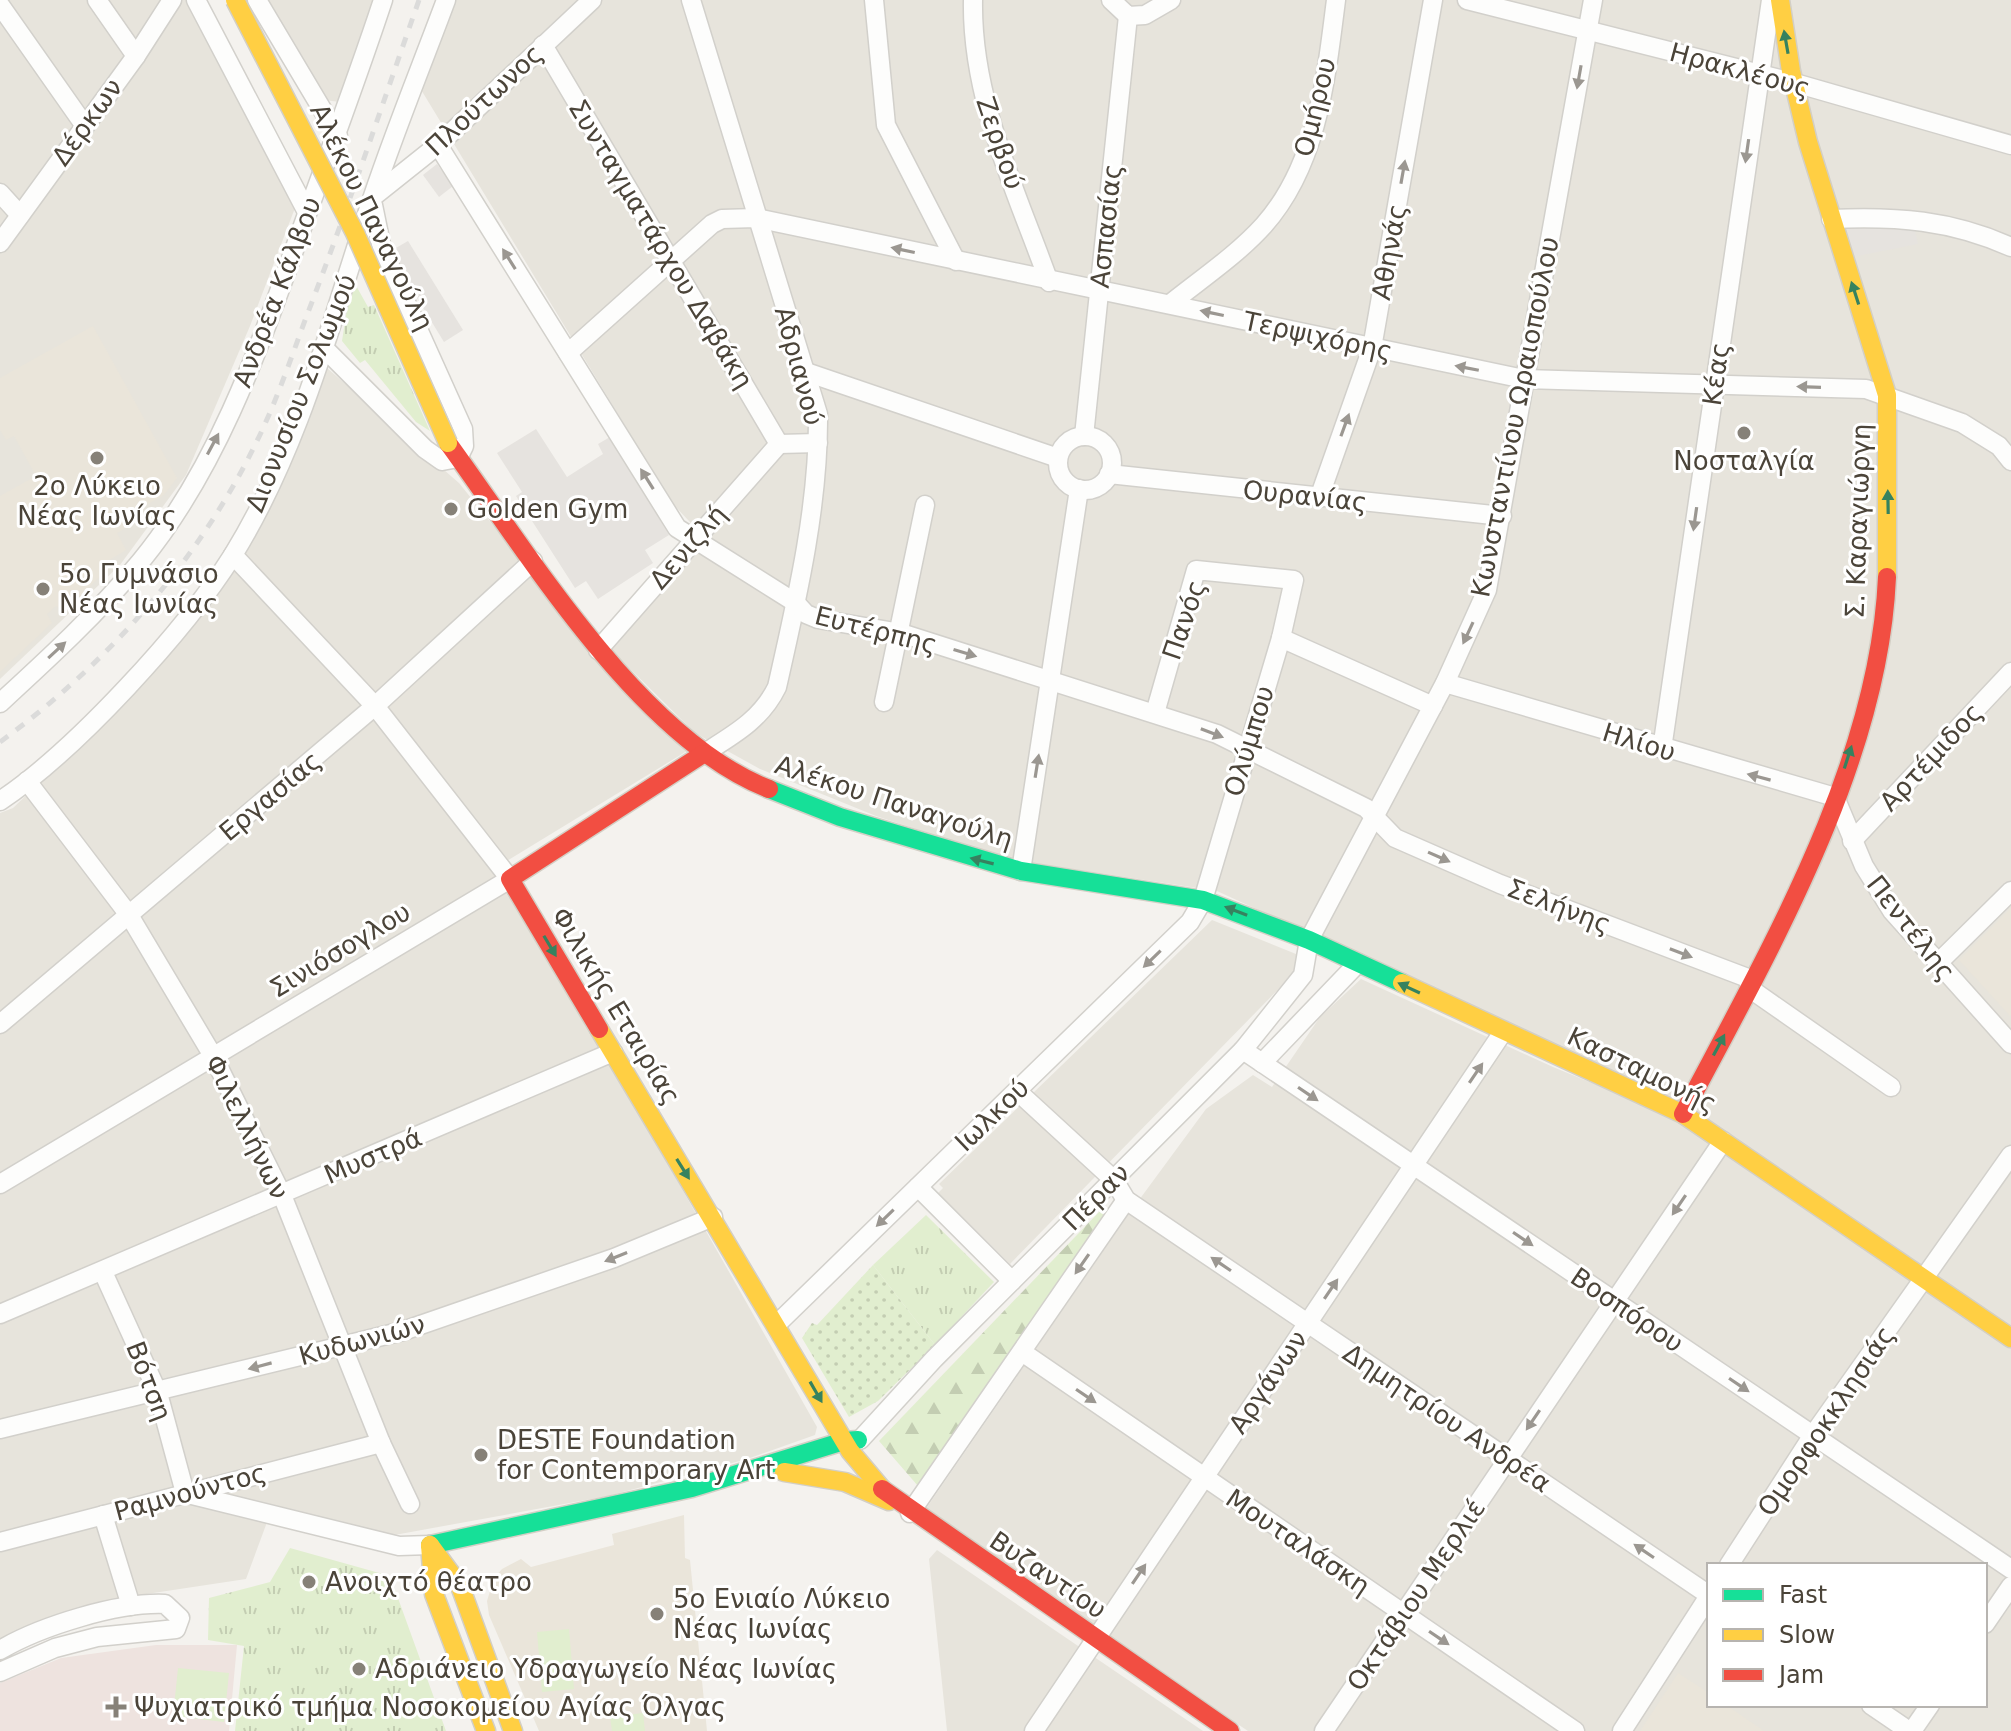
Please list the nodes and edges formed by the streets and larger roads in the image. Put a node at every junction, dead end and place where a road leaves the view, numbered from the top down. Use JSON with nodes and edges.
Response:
{"nodes":[{"id":1,"x":97,"y":0,"type":"edge"},
{"id":2,"x":172,"y":0,"type":"edge"},
{"id":3,"x":196,"y":0,"type":"edge"},
{"id":4,"x":235,"y":0,"type":"edge"},
{"id":5,"x":257,"y":0,"type":"edge"},
{"id":6,"x":383,"y":0,"type":"edge"},
{"id":7,"x":446,"y":0,"type":"edge"},
{"id":8,"x":592,"y":0,"type":"edge"},
{"id":9,"x":691,"y":0,"type":"edge"},
{"id":10,"x":874,"y":0,"type":"edge"},
{"id":11,"x":973,"y":0,"type":"edge"},
{"id":12,"x":1111,"y":0,"type":"edge"},
{"id":13,"x":1171,"y":0,"type":"edge"},
{"id":14,"x":1336,"y":0,"type":"edge"},
{"id":15,"x":1433,"y":0,"type":"edge"},
{"id":16,"x":1467,"y":0,"type":"edge"},
{"id":17,"x":1593,"y":0,"type":"edge"},
{"id":18,"x":1771,"y":0,"type":"edge"},
{"id":19,"x":1780,"y":0,"type":"edge"},
{"id":20,"x":0,"y":5,"type":"edge"},
{"id":21,"x":1128,"y":16,"type":"junction"},
{"id":22,"x":1588,"y":31,"type":"junction"},
{"id":23,"x":543,"y":45,"type":"junction"},
{"id":24,"x":136,"y":56,"type":"junction"},
{"id":25,"x":1758,"y":74,"type":"junction"},
{"id":26,"x":1793,"y":83,"type":"junction"},
{"id":27,"x":85,"y":126,"type":"junction"},
{"id":28,"x":338,"y":136,"type":"junction"},
{"id":29,"x":438,"y":145,"type":"junction"},
{"id":30,"x":2011,"y":145,"type":"edge"},
{"id":31,"x":0,"y":193,"type":"edge"},
{"id":32,"x":373,"y":197,"type":"junction"},
{"id":33,"x":307,"y":212,"type":"junction"},
{"id":34,"x":20,"y":215,"type":"junction"},
{"id":35,"x":756,"y":218,"type":"junction"},
{"id":36,"x":1831,"y":219,"type":"junction"},
{"id":37,"x":0,"y":243,"type":"edge"},
{"id":38,"x":2011,"y":247,"type":"edge"},
{"id":39,"x":671,"y":259,"type":"junction"},
{"id":40,"x":956,"y":261,"type":"junction"},
{"id":41,"x":1049,"y":282,"type":"junction"},
{"id":42,"x":1099,"y":292,"type":"junction"},
{"id":43,"x":1170,"y":304,"type":"junction"},
{"id":44,"x":324,"y":348,"type":"junction"},
{"id":45,"x":1372,"y":348,"type":"junction"},
{"id":46,"x":568,"y":353,"type":"junction"},
{"id":47,"x":806,"y":372,"type":"junction"},
{"id":48,"x":1524,"y":379,"type":"junction"},
{"id":49,"x":1715,"y":383,"type":"junction"},
{"id":50,"x":1887,"y":394,"type":"junction"},
{"id":51,"x":1084,"y":436,"type":"junction"},
{"id":52,"x":2005,"y":441,"type":"edge"},
{"id":53,"x":818,"y":443,"type":"junction"},
{"id":54,"x":779,"y":444,"type":"junction"},
{"id":55,"x":453,"y":450,"type":"junction"},
{"id":56,"x":1058,"y":458,"type":"junction"},
{"id":57,"x":2011,"y":461,"type":"edge"},
{"id":58,"x":1109,"y":474,"type":"junction"},
{"id":59,"x":1079,"y":489,"type":"junction"},
{"id":60,"x":1319,"y":498,"type":"junction"},
{"id":61,"x":925,"y":505,"type":"dead end"},
{"id":62,"x":1502,"y":516,"type":"junction"},
{"id":63,"x":693,"y":541,"type":"junction"},
{"id":64,"x":233,"y":555,"type":"junction"},
{"id":65,"x":533,"y":561,"type":"junction"},
{"id":66,"x":1294,"y":580,"type":"joint"},
{"id":67,"x":796,"y":603,"type":"junction"},
{"id":68,"x":901,"y":633,"type":"junction"},
{"id":69,"x":1281,"y":638,"type":"junction"},
{"id":70,"x":598,"y":650,"type":"junction"},
{"id":71,"x":2011,"y":672,"type":"edge"},
{"id":72,"x":1050,"y":679,"type":"junction"},
{"id":73,"x":1445,"y":683,"type":"junction"},
{"id":74,"x":884,"y":702,"type":"dead end"},
{"id":75,"x":0,"y":703,"type":"edge"},
{"id":76,"x":375,"y":706,"type":"junction"},
{"id":77,"x":1433,"y":706,"type":"junction"},
{"id":78,"x":1155,"y":713,"type":"junction"},
{"id":79,"x":1662,"y":749,"type":"junction"},
{"id":80,"x":1246,"y":750,"type":"junction"},
{"id":81,"x":703,"y":754,"type":"junction"},
{"id":82,"x":660,"y":780,"type":"junction"},
{"id":83,"x":27,"y":781,"type":"junction"},
{"id":84,"x":756,"y":784,"type":"junction"},
{"id":85,"x":1835,"y":797,"type":"junction"},
{"id":86,"x":0,"y":801,"type":"edge"},
{"id":87,"x":1375,"y":816,"type":"junction"},
{"id":88,"x":1852,"y":841,"type":"junction"},
{"id":89,"x":1021,"y":871,"type":"junction"},
{"id":90,"x":510,"y":879,"type":"junction"},
{"id":91,"x":2011,"y":891,"type":"edge"},
{"id":92,"x":1203,"y":900,"type":"junction"},
{"id":93,"x":129,"y":915,"type":"junction"},
{"id":94,"x":1309,"y":940,"type":"junction"},
{"id":95,"x":1358,"y":963,"type":"junction"},
{"id":96,"x":1937,"y":964,"type":"junction"},
{"id":97,"x":1751,"y":984,"type":"junction"},
{"id":98,"x":0,"y":1024,"type":"edge"},
{"id":99,"x":1503,"y":1032,"type":"junction"},
{"id":100,"x":2011,"y":1044,"type":"edge"},
{"id":101,"x":1243,"y":1050,"type":"junction"},
{"id":102,"x":613,"y":1052,"type":"junction"},
{"id":103,"x":213,"y":1056,"type":"junction"},
{"id":104,"x":1262,"y":1063,"type":"junction"},
{"id":105,"x":1891,"y":1087,"type":"dead end"},
{"id":106,"x":1017,"y":1091,"type":"junction"},
{"id":107,"x":1683,"y":1114,"type":"junction"},
{"id":108,"x":1723,"y":1141,"type":"junction"},
{"id":109,"x":2011,"y":1155,"type":"edge"},
{"id":110,"x":1414,"y":1165,"type":"junction"},
{"id":111,"x":1114,"y":1180,"type":"junction"},
{"id":112,"x":0,"y":1184,"type":"edge"},
{"id":113,"x":918,"y":1187,"type":"junction"},
{"id":114,"x":282,"y":1195,"type":"junction"},
{"id":115,"x":1126,"y":1200,"type":"junction"},
{"id":116,"x":713,"y":1217,"type":"junction"},
{"id":117,"x":103,"y":1272,"type":"junction"},
{"id":118,"x":1924,"y":1278,"type":"junction"},
{"id":119,"x":1012,"y":1281,"type":"junction"},
{"id":120,"x":1615,"y":1301,"type":"junction"},
{"id":121,"x":0,"y":1314,"type":"edge"},
{"id":122,"x":1308,"y":1323,"type":"junction"},
{"id":123,"x":776,"y":1325,"type":"junction"},
{"id":124,"x":2011,"y":1338,"type":"edge"},
{"id":125,"x":341,"y":1345,"type":"junction"},
{"id":126,"x":1022,"y":1352,"type":"junction"},
{"id":127,"x":158,"y":1393,"type":"junction"},
{"id":128,"x":0,"y":1429,"type":"edge"},
{"id":129,"x":1813,"y":1435,"type":"junction"},
{"id":130,"x":381,"y":1443,"type":"junction"},
{"id":131,"x":851,"y":1444,"type":"junction"},
{"id":132,"x":1507,"y":1458,"type":"junction"},
{"id":133,"x":784,"y":1472,"type":"junction"},
{"id":134,"x":738,"y":1476,"type":"junction"},
{"id":135,"x":1204,"y":1477,"type":"junction"},
{"id":136,"x":185,"y":1493,"type":"junction"},
{"id":137,"x":410,"y":1504,"type":"dead end"},
{"id":138,"x":903,"y":1508,"type":"junction"},
{"id":139,"x":103,"y":1515,"type":"junction"},
{"id":140,"x":0,"y":1542,"type":"edge"},
{"id":141,"x":430,"y":1545,"type":"junction"},
{"id":142,"x":1730,"y":1563,"type":"edge"},
{"id":143,"x":2011,"y":1569,"type":"edge"},
{"id":144,"x":2011,"y":1586,"type":"edge"},
{"id":145,"x":1707,"y":1595,"type":"edge"},
{"id":146,"x":1707,"y":1599,"type":"edge"},
{"id":147,"x":131,"y":1606,"type":"junction"},
{"id":148,"x":1404,"y":1614,"type":"junction"},
{"id":149,"x":1987,"y":1621,"type":"edge"},
{"id":150,"x":1095,"y":1639,"type":"junction"},
{"id":151,"x":0,"y":1650,"type":"edge"},
{"id":152,"x":0,"y":1672,"type":"edge"},
{"id":153,"x":1874,"y":1707,"type":"edge"},
{"id":154,"x":1928,"y":1707,"type":"edge"},
{"id":155,"x":486,"y":1730,"type":"edge"},
{"id":156,"x":513,"y":1731,"type":"edge"},
{"id":157,"x":1034,"y":1731,"type":"edge"},
{"id":158,"x":1230,"y":1731,"type":"edge"},
{"id":159,"x":1324,"y":1731,"type":"edge"},
{"id":160,"x":1575,"y":1731,"type":"edge"},
{"id":161,"x":1622,"y":1731,"type":"edge"},
{"id":162,"x":1910,"y":1731,"type":"edge"}],
"edges":[{"from":1,"to":24,"type":"street"},
{"from":2,"to":24,"type":"street","name":"Δέρκων"},
{"from":3,"to":33,"type":"street"},
{"from":4,"to":55,"type":"street","name":"Αλέκου Παναγούλη","bridge":true},
{"from":5,"to":28,"type":"street"},
{"from":6,"to":28,"type":"street","name":"Ανδρέα Κάλβου"},
{"from":7,"to":32,"type":"street","name":"Διονυσίου Σολωμού"},
{"from":8,"to":23,"type":"street","name":"Πλούτωνος"},
{"from":9,"to":35,"type":"street","name":"Αδριανού"},
{"from":10,"to":40,"type":"street"},
{"from":11,"to":41,"type":"street","name":"Ζερβού"},
{"from":12,"to":21,"type":"street"},
{"from":13,"to":21,"type":"street"},
{"from":14,"to":43,"type":"street","name":"Ομήρου"},
{"from":45,"to":15,"type":"street","name":"Αθηνάς","one_way":true},
{"from":16,"to":22,"type":"street","name":"Ηρακλέους"},
{"from":17,"to":22,"type":"street","name":"Κωνσταντίνου Ωραιοπούλου"},
{"from":18,"to":25,"type":"street","name":"Κέας"},
{"from":26,"to":19,"type":"street","name":"Σ. Καραγιώργη","one_way":true},
{"from":20,"to":27,"type":"street"},
{"from":21,"to":42,"type":"street","name":"Ασπασίας"},
{"from":22,"to":25,"type":"street","name":"Ηρακλέους"},
{"from":22,"to":48,"type":"street","name":"Κωνσταντίνου Ωραιοπούλου","one_way":true},
{"from":23,"to":29,"type":"street","name":"Πλούτωνος"},
{"from":23,"to":39,"type":"street","name":"Συνταγματάρχου Δαβάκη"},
{"from":24,"to":27,"type":"street","name":"Δέρκων"},
{"from":25,"to":26,"type":"street","name":"Ηρακλέους"},
{"from":25,"to":49,"type":"street","name":"Κέας","one_way":true},
{"from":26,"to":30,"type":"street","name":"Ηρακλέους"},
{"from":26,"to":36,"type":"street","name":"Σ. Καραγιώργη"},
{"from":27,"to":34,"type":"street","name":"Δέρκων"},
{"from":28,"to":33,"type":"street","name":"Ανδρέα Κάλβου"},
{"from":29,"to":32,"type":"street","name":"Πλούτωνος"},
{"from":46,"to":29,"type":"street","name":"Ευτέρπης","one_way":true},
{"from":31,"to":34,"type":"street"},
{"from":32,"to":44,"type":"street","name":"Διονυσίου Σολωμού"},
{"from":32,"to":55,"type":"street"},
{"from":75,"to":33,"type":"street","name":"Ανδρέα Κάλβου","one_way":true},
{"from":34,"to":37,"type":"street","name":"Δέρκων"},
{"from":35,"to":39,"type":"street","name":"Τερψιχόρης"},
{"from":40,"to":35,"type":"street","name":"Τερψιχόρης","one_way":true},
{"from":35,"to":47,"type":"street","name":"Αδριανού"},
{"from":36,"to":38,"type":"street"},
{"from":50,"to":36,"type":"street","name":"Σ. Καραγιώργη","one_way":true},
{"from":39,"to":46,"type":"street","name":"Τερψιχόρης"},
{"from":39,"to":54,"type":"street","name":"Συνταγματάρχου Δαβάκη"},
{"from":40,"to":41,"type":"street","name":"Τερψιχόρης"},
{"from":41,"to":42,"type":"street","name":"Τερψιχόρης"},
{"from":42,"to":43,"type":"street","name":"Τερψιχόρης"},
{"from":42,"to":51,"type":"street","name":"Ασπασίας"},
{"from":45,"to":43,"type":"street","name":"Τερψιχόρης","one_way":true},
{"from":44,"to":55,"type":"street"},
{"from":44,"to":64,"type":"street","name":"Διονυσίου Σολωμού"},
{"from":48,"to":45,"type":"street","name":"Τερψιχόρης","one_way":true},
{"from":60,"to":45,"type":"street","name":"Αθηνάς","one_way":true},
{"from":63,"to":46,"type":"street","name":"Ευτέρπης","one_way":true},
{"from":47,"to":53,"type":"street","name":"Αδριανού"},
{"from":47,"to":56,"type":"street"},
{"from":48,"to":49,"type":"street","name":"Τερψιχόρης"},
{"from":48,"to":62,"type":"street","name":"Κωνσταντίνου Ωραιοπούλου"},
{"from":50,"to":49,"type":"street","name":"Τερψιχόρης","one_way":true},
{"from":49,"to":79,"type":"street","name":"Κέας","one_way":true},
{"from":50,"to":52,"type":"street","name":"Τερψιχόρης"},
{"from":85,"to":50,"type":"street","name":"Σ. Καραγιώργη","one_way":true},
{"from":51,"to":56,"type":"street"},
{"from":51,"to":58,"type":"street"},
{"from":52,"to":57,"type":"street","name":"Τερψιχόρης"},
{"from":53,"to":54,"type":"street"},
{"from":53,"to":67,"type":"street","name":"Αδριανού"},
{"from":54,"to":63,"type":"street","name":"Δενιζλή"},
{"from":55,"to":65,"type":"street","name":"Αλέκου Παναγούλη"},
{"from":56,"to":59,"type":"street"},
{"from":58,"to":59,"type":"street"},
{"from":58,"to":60,"type":"street","name":"Ουρανίας"},
{"from":59,"to":72,"type":"street"},
{"from":60,"to":62,"type":"street","name":"Ουρανίας"},
{"from":61,"to":68,"type":"street"},
{"from":62,"to":73,"type":"street","name":"Κωνσταντίνου Ωραιοπούλου","one_way":true},
{"from":63,"to":67,"type":"street","name":"Ευτέρπης"},
{"from":63,"to":70,"type":"street","name":"Δενιζλή"},
{"from":64,"to":76,"type":"street","name":"Φιλικής Εταιρίας"},
{"from":64,"to":83,"type":"street","name":"Διονυσίου Σολωμού"},
{"from":65,"to":70,"type":"street","name":"Αλέκου Παναγούλη"},
{"from":65,"to":76,"type":"street","name":"Εργασίας"},
{"from":66,"to":69,"type":"street","name":"Ολύμπου"},
{"from":66,"to":78,"type":"street","name":"Πανός"},
{"from":67,"to":68,"type":"street","name":"Ευτέρπης"},
{"from":67,"to":81,"type":"street","name":"Αδριανού"},
{"from":68,"to":72,"type":"street","name":"Ευτέρπης","one_way":true},
{"from":68,"to":74,"type":"street"},
{"from":69,"to":77,"type":"street"},
{"from":69,"to":80,"type":"street","name":"Ολύμπου"},
{"from":70,"to":81,"type":"street","name":"Αλέκου Παναγούλη"},
{"from":71,"to":88,"type":"street","name":"Αρτέμιδος"},
{"from":72,"to":78,"type":"street","name":"Ευτέρπης"},
{"from":89,"to":72,"type":"street","one_way":true},
{"from":73,"to":77,"type":"street","name":"Κωνσταντίνου Ωραιοπούλου"},
{"from":73,"to":79,"type":"street","name":"Ηλίου"},
{"from":76,"to":90,"type":"street","name":"Φιλικής Εταιρίας"},
{"from":76,"to":93,"type":"street","name":"Εργασίας"},
{"from":77,"to":87,"type":"street","name":"Κωνσταντίνου Ωραιοπούλου"},
{"from":78,"to":80,"type":"street","name":"Ευτέρπης","one_way":true},
{"from":85,"to":79,"type":"street","name":"Ηλίου","one_way":true},
{"from":80,"to":87,"type":"street","name":"Ευτέρπης"},
{"from":80,"to":92,"type":"street","name":"Ολύμπου"},
{"from":81,"to":82,"type":"street","name":"Σινιόσογλου"},
{"from":81,"to":84,"type":"street","name":"Αλέκου Παναγούλη"},
{"from":82,"to":84,"type":"street"},
{"from":82,"to":90,"type":"street","name":"Σινιόσογλου"},
{"from":83,"to":86,"type":"street","name":"Διονυσίου Σολωμού"},
{"from":83,"to":93,"type":"street","name":"Φιλελλήνων"},
{"from":89,"to":84,"type":"street","name":"Αλέκου Παναγούλη","one_way":true},
{"from":85,"to":88,"type":"street","name":"Πεντέλης"},
{"from":85,"to":97,"type":"street","name":"Σ. Καραγιώργη"},
{"from":87,"to":94,"type":"street","name":"Κωνσταντίνου Ωραιοπούλου"},
{"from":87,"to":97,"type":"street","name":"Σελήνης","one_way":true},
{"from":88,"to":96,"type":"street","name":"Πεντέλης"},
{"from":89,"to":92,"type":"street","name":"Αλέκου Παναγούλη"},
{"from":90,"to":102,"type":"street","name":"Φιλικής Εταιρίας","one_way":true},
{"from":90,"to":103,"type":"street","name":"Σινιόσογλου"},
{"from":91,"to":96,"type":"street"},
{"from":94,"to":92,"type":"street","name":"Αλέκου Παναγούλη","one_way":true},
{"from":92,"to":106,"type":"street","name":"Ιωλκού","one_way":true},
{"from":93,"to":98,"type":"street","name":"Εργασίας"},
{"from":93,"to":103,"type":"street","name":"Φιλελλήνων"},
{"from":94,"to":95,"type":"street","name":"Κασταμονής"},
{"from":94,"to":101,"type":"street","name":"Πέραν"},
{"from":99,"to":95,"type":"street","name":"Κασταμονής","one_way":true},
{"from":95,"to":104,"type":"street"},
{"from":96,"to":100,"type":"street","name":"Πεντέλης"},
{"from":97,"to":105,"type":"street","name":"Σελήνης"},
{"from":107,"to":97,"type":"street","name":"Σ. Καραγιώργη","one_way":true},
{"from":99,"to":107,"type":"street","name":"Κασταμονής"},
{"from":110,"to":99,"type":"street","name":"Αργάνων","one_way":true},
{"from":101,"to":104,"type":"street","name":"Βοσπόρου"},
{"from":101,"to":111,"type":"street","name":"Πέραν"},
{"from":102,"to":114,"type":"street","name":"Μυστρά"},
{"from":102,"to":116,"type":"street","name":"Φιλικής Εταιρίας","one_way":true},
{"from":103,"to":112,"type":"street","name":"Σινιόσογλου"},
{"from":103,"to":114,"type":"street","name":"Φιλελλήνων"},
{"from":104,"to":110,"type":"street","name":"Βοσπόρου","one_way":true},
{"from":106,"to":111,"type":"street","name":"Δημητρίου Ανδρέα"},
{"from":106,"to":113,"type":"street","name":"Ιωλκού"},
{"from":107,"to":108,"type":"street","name":"Κασταμονής"},
{"from":108,"to":118,"type":"street","name":"Κασταμονής"},
{"from":108,"to":120,"type":"street","name":"Οκτάβιου Μερλιέ","one_way":true},
{"from":109,"to":118,"type":"street","name":"Ομορφοκκλησιάς"},
{"from":110,"to":120,"type":"street","name":"Βοσπόρου","one_way":true},
{"from":122,"to":110,"type":"street","name":"Αργάνων","one_way":true},
{"from":111,"to":115,"type":"street","name":"Δημητρίου Ανδρέα"},
{"from":111,"to":119,"type":"street","name":"Πέραν"},
{"from":113,"to":119,"type":"street"},
{"from":113,"to":123,"type":"street","name":"Ιωλκού","one_way":true},
{"from":114,"to":117,"type":"street","name":"Μυστρά"},
{"from":114,"to":125,"type":"street","name":"Φιλελλήνων"},
{"from":122,"to":115,"type":"street","name":"Δημητρίου Ανδρέα","one_way":true},
{"from":115,"to":126,"type":"street","name":"Πέραν","one_way":true},
{"from":116,"to":123,"type":"street","name":"Φιλικής Εταιρίας"},
{"from":116,"to":125,"type":"street","name":"Κυδωνιών","one_way":true},
{"from":117,"to":121,"type":"street","name":"Μυστρά"},
{"from":117,"to":127,"type":"street","name":"Βότση"},
{"from":118,"to":124,"type":"street","name":"Κασταμονής"},
{"from":118,"to":129,"type":"street","name":"Ομορφοκκλησιάς"},
{"from":119,"to":131,"type":"street","name":"Πέραν"},
{"from":120,"to":129,"type":"street","name":"Βοσπόρου","one_way":true},
{"from":120,"to":132,"type":"street","name":"Οκτάβιου Μερλιέ","one_way":true},
{"from":122,"to":132,"type":"street","name":"Δημητρίου Ανδρέα"},
{"from":122,"to":135,"type":"street","name":"Αργάνων"},
{"from":123,"to":131,"type":"street","name":"Φιλικής Εταιρίας","one_way":true},
{"from":125,"to":127,"type":"street","name":"Κυδωνιών","one_way":true},
{"from":125,"to":130,"type":"street","name":"Φιλελλήνων"},
{"from":126,"to":135,"type":"street","name":"Μουταλάσκη","one_way":true},
{"from":126,"to":138,"type":"street","name":"Πέραν"},
{"from":127,"to":128,"type":"street","name":"Κυδωνιών"},
{"from":127,"to":136,"type":"street","name":"Βότση"},
{"from":129,"to":142,"type":"street","name":"Ομορφοκκλησιάς"},
{"from":129,"to":143,"type":"street","name":"Βοσπόρου"},
{"from":130,"to":136,"type":"street","name":"Ραμνούντος"},
{"from":130,"to":137,"type":"street","name":"Φιλελλήνων"},
{"from":131,"to":133,"type":"street"},
{"from":131,"to":134,"type":"street"},
{"from":131,"to":138,"type":"street","name":"Φιλικής Εταιρίας"},
{"from":145,"to":132,"type":"street","name":"Δημητρίου Ανδρέα","one_way":true},
{"from":132,"to":148,"type":"street","name":"Οκτάβιου Μερλιέ"},
{"from":133,"to":134,"type":"street"},
{"from":133,"to":138,"type":"street"},
{"from":134,"to":141,"type":"street"},
{"from":135,"to":148,"type":"street","name":"Μουταλάσκη"},
{"from":150,"to":135,"type":"street","name":"Αργάνων","one_way":true},
{"from":136,"to":139,"type":"street","name":"Ραμνούντος"},
{"from":136,"to":141,"type":"street"},
{"from":138,"to":150,"type":"street","name":"Βυζαντίου"},
{"from":139,"to":140,"type":"street","name":"Ραμνούντος"},
{"from":139,"to":147,"type":"street"},
{"from":141,"to":155,"type":"street"},
{"from":141,"to":156,"type":"street"},
{"from":144,"to":149,"type":"street"},
{"from":146,"to":161,"type":"street"},
{"from":147,"to":151,"type":"street"},
{"from":147,"to":152,"type":"street"},
{"from":148,"to":159,"type":"street","name":"Οκτάβιου Μερλιέ"},
{"from":148,"to":160,"type":"street","name":"Μουταλάσκη","one_way":true},
{"from":150,"to":157,"type":"street","name":"Αργάνων"},
{"from":150,"to":158,"type":"street","name":"Βυζαντίου"},
{"from":153,"to":162,"type":"street"},
{"from":154,"to":162,"type":"street"}]}
